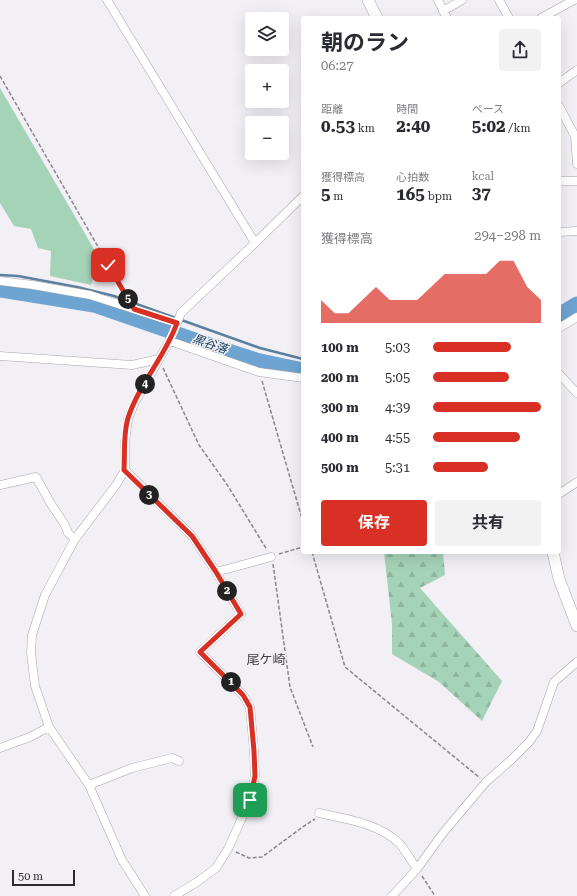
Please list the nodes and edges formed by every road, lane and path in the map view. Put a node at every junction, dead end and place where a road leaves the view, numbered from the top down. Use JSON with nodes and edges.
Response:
{"nodes":[{"id":1,"x":107,"y":0,"type":"edge"},
{"id":2,"x":368,"y":0,"type":"edge"},
{"id":3,"x":438,"y":0,"type":"edge"},
{"id":4,"x":462,"y":0,"type":"edge"},
{"id":5,"x":499,"y":0,"type":"edge"},
{"id":6,"x":574,"y":0,"type":"edge"},
{"id":7,"x":445,"y":15,"type":"edge"},
{"id":8,"x":376,"y":16,"type":"edge"},
{"id":9,"x":508,"y":16,"type":"edge"},
{"id":10,"x":545,"y":16,"type":"edge"},
{"id":11,"x":577,"y":70,"type":"edge"},
{"id":12,"x":0,"y":76,"type":"edge"},
{"id":13,"x":561,"y":82,"type":"edge"},
{"id":14,"x":561,"y":110,"type":"edge"},
{"id":15,"x":577,"y":164,"type":"edge"},
{"id":16,"x":577,"y":181,"type":"edge"},
{"id":17,"x":561,"y":182,"type":"edge"},
{"id":18,"x":301,"y":198,"type":"edge"},
{"id":19,"x":577,"y":231,"type":"edge"},
{"id":20,"x":561,"y":232,"type":"edge"},
{"id":21,"x":255,"y":244,"type":"junction"},
{"id":22,"x":0,"y":281,"type":"edge"},
{"id":23,"x":134,"y":309,"type":"junction"},
{"id":24,"x":577,"y":317,"type":"edge"},
{"id":25,"x":176,"y":325,"type":"junction"},
{"id":26,"x":561,"y":327,"type":"edge"},
{"id":27,"x":170,"y":339,"type":"junction"},
{"id":28,"x":0,"y":356,"type":"edge"},
{"id":29,"x":159,"y":359,"type":"junction"},
{"id":30,"x":259,"y":372,"type":"junction"},
{"id":31,"x":561,"y":376,"type":"edge"},
{"id":32,"x":301,"y":378,"type":"edge"},
{"id":33,"x":577,"y":393,"type":"edge"},
{"id":34,"x":124,"y":470,"type":"junction"},
{"id":35,"x":577,"y":482,"type":"edge"},
{"id":36,"x":0,"y":485,"type":"edge"},
{"id":37,"x":561,"y":493,"type":"edge"},
{"id":38,"x":301,"y":515,"type":"edge"},
{"id":39,"x":75,"y":539,"type":"junction"},
{"id":40,"x":301,"y":548,"type":"edge"},
{"id":41,"x":313,"y":554,"type":"edge"},
{"id":42,"x":553,"y":554,"type":"edge"},
{"id":43,"x":271,"y":557,"type":"junction"},
{"id":44,"x":216,"y":572,"type":"junction"},
{"id":45,"x":577,"y":626,"type":"edge"},
{"id":46,"x":577,"y":662,"type":"edge"},
{"id":47,"x":49,"y":727,"type":"junction"},
{"id":48,"x":0,"y":748,"type":"edge"},
{"id":49,"x":312,"y":748,"type":"dead end"},
{"id":50,"x":179,"y":761,"type":"dead end"},
{"id":51,"x":486,"y":782,"type":"junction"},
{"id":52,"x":89,"y":785,"type":"junction"},
{"id":53,"x":319,"y":813,"type":"joint"},
{"id":54,"x":228,"y":849,"type":"junction"},
{"id":55,"x":417,"y":869,"type":"junction"},
{"id":56,"x":145,"y":896,"type":"edge"},
{"id":57,"x":174,"y":896,"type":"edge"},
{"id":58,"x":392,"y":896,"type":"edge"},
{"id":59,"x":435,"y":896,"type":"edge"}],
"edges":[{"from":1,"to":21,"type":"street"},
{"from":2,"to":8,"type":"main road"},
{"from":3,"to":7,"type":"street"},
{"from":4,"to":7,"type":"street"},
{"from":5,"to":9,"type":"street"},
{"from":6,"to":10,"type":"street"},
{"from":11,"to":13,"type":"street"},
{"from":12,"to":23,"type":"path"},
{"from":14,"to":15,"type":"street"},
{"from":16,"to":17,"type":"street"},
{"from":18,"to":21,"type":"street"},
{"from":19,"to":20,"type":"street"},
{"from":21,"to":25,"type":"street"},
{"from":22,"to":23,"type":"street"},
{"from":23,"to":25,"type":"street"},
{"from":24,"to":26,"type":"street"},
{"from":25,"to":27,"type":"street"},
{"from":27,"to":29,"type":"street"},
{"from":27,"to":30,"type":"street"},
{"from":28,"to":29,"type":"street"},
{"from":29,"to":34,"type":"street"},
{"from":29,"to":43,"type":"path"},
{"from":30,"to":32,"type":"street"},
{"from":30,"to":38,"type":"path"},
{"from":31,"to":33,"type":"street"},
{"from":34,"to":39,"type":"street"},
{"from":34,"to":44,"type":"street"},
{"from":35,"to":37,"type":"street"},
{"from":36,"to":39,"type":"street"},
{"from":39,"to":47,"type":"street"},
{"from":40,"to":43,"type":"path"},
{"from":41,"to":51,"type":"path"},
{"from":42,"to":45,"type":"main road"},
{"from":43,"to":44,"type":"street"},
{"from":43,"to":49,"type":"path"},
{"from":44,"to":54,"type":"street"},
{"from":46,"to":51,"type":"street"},
{"from":47,"to":48,"type":"street"},
{"from":47,"to":52,"type":"street"},
{"from":50,"to":52,"type":"street"},
{"from":51,"to":55,"type":"street"},
{"from":52,"to":56,"type":"street"},
{"from":53,"to":54,"type":"path"},
{"from":53,"to":55,"type":"street"},
{"from":54,"to":57,"type":"street"},
{"from":55,"to":58,"type":"street"},
{"from":55,"to":59,"type":"path"}]}
